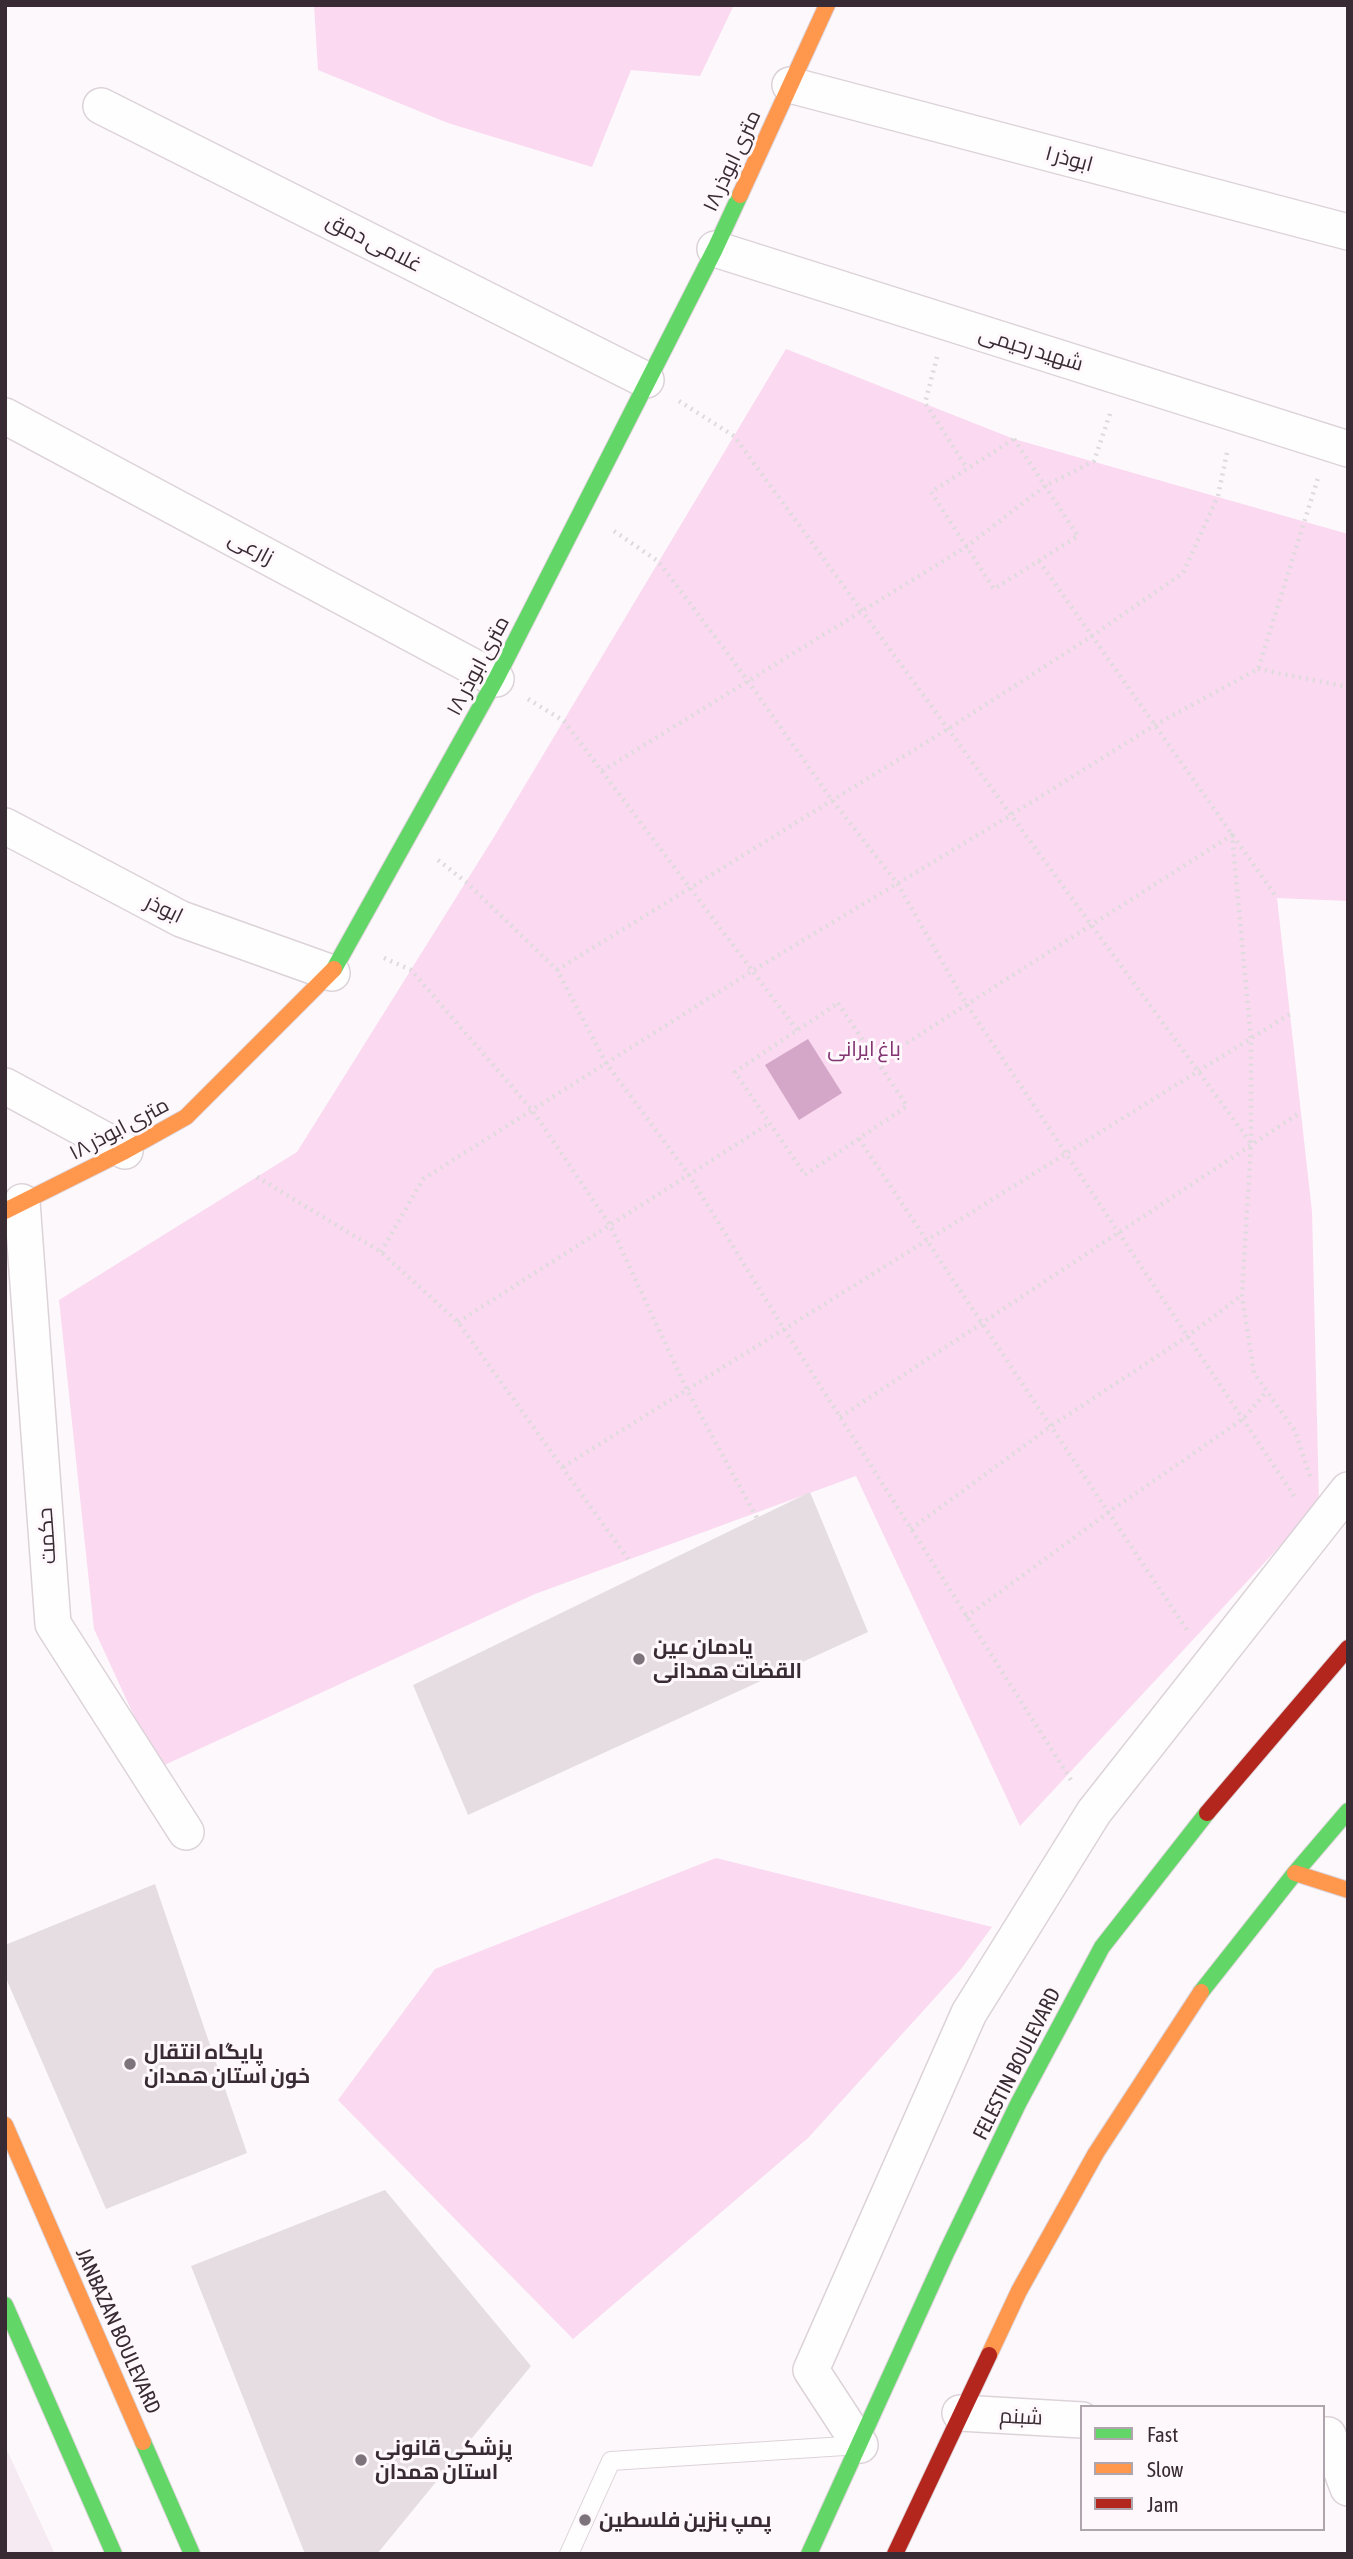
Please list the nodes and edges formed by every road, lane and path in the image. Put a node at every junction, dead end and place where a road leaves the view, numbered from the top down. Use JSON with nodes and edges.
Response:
{"nodes":[{"id":1,"x":827,"y":5,"type":"edge"},
{"id":2,"x":790,"y":85,"type":"junction"},
{"id":3,"x":102,"y":106,"type":"dead end"},
{"id":4,"x":1348,"y":232,"type":"edge"},
{"id":5,"x":715,"y":249,"type":"junction"},
{"id":6,"x":947,"y":323,"type":"junction"},
{"id":7,"x":1122,"y":377,"type":"junction"},
{"id":8,"x":646,"y":380,"type":"junction"},
{"id":9,"x":1236,"y":413,"type":"junction"},
{"id":10,"x":5,"y":416,"type":"edge"},
{"id":11,"x":1338,"y":446,"type":"edge"},
{"id":12,"x":967,"y":468,"type":"junction"},
{"id":13,"x":1045,"y":486,"type":"junction"},
{"id":14,"x":582,"y":509,"type":"junction"},
{"id":15,"x":966,"y":547,"type":"junction"},
{"id":16,"x":1039,"y":561,"type":"junction"},
{"id":17,"x":863,"y":611,"type":"junction"},
{"id":18,"x":1092,"y":636,"type":"junction"},
{"id":19,"x":1258,"y":669,"type":"junction"},
{"id":20,"x":496,"y":679,"type":"junction"},
{"id":21,"x":748,"y":681,"type":"junction"},
{"id":22,"x":1348,"y":687,"type":"edge"},
{"id":23,"x":1155,"y":724,"type":"junction"},
{"id":24,"x":948,"y":729,"type":"junction"},
{"id":25,"x":602,"y":771,"type":"junction"},
{"id":26,"x":832,"y":800,"type":"junction"},
{"id":27,"x":1011,"y":815,"type":"junction"},
{"id":28,"x":5,"y":826,"type":"edge"},
{"id":29,"x":1232,"y":835,"type":"junction"},
{"id":30,"x":408,"y":837,"type":"junction"},
{"id":31,"x":898,"y":883,"type":"junction"},
{"id":32,"x":689,"y":887,"type":"junction"},
{"id":33,"x":1277,"y":898,"type":"dead end"},
{"id":34,"x":1090,"y":926,"type":"junction"},
{"id":35,"x":350,"y":942,"type":"junction"},
{"id":36,"x":557,"y":970,"type":"junction"},
{"id":37,"x":752,"y":971,"type":"junction"},
{"id":38,"x":332,"y":973,"type":"junction"},
{"id":39,"x":967,"y":1005,"type":"junction"},
{"id":40,"x":1290,"y":1014,"type":"dead end"},
{"id":41,"x":797,"y":1030,"type":"junction"},
{"id":42,"x":1251,"y":1039,"type":"junction"},
{"id":43,"x":877,"y":1062,"type":"junction"},
{"id":44,"x":607,"y":1063,"type":"junction"},
{"id":45,"x":1199,"y":1071,"type":"junction"},
{"id":46,"x":5,"y":1086,"type":"edge"},
{"id":47,"x":532,"y":1110,"type":"junction"},
{"id":48,"x":1301,"y":1112,"type":"dead end"},
{"id":49,"x":769,"y":1123,"type":"junction"},
{"id":50,"x":859,"y":1139,"type":"junction"},
{"id":51,"x":1251,"y":1144,"type":"junction"},
{"id":52,"x":125,"y":1151,"type":"junction"},
{"id":53,"x":1066,"y":1153,"type":"junction"},
{"id":54,"x":689,"y":1175,"type":"junction"},
{"id":55,"x":257,"y":1177,"type":"dead end"},
{"id":56,"x":14,"y":1207,"type":"edge"},
{"id":57,"x":610,"y":1225,"type":"junction"},
{"id":58,"x":1118,"y":1232,"type":"junction"},
{"id":59,"x":927,"y":1240,"type":"junction"},
{"id":60,"x":381,"y":1252,"type":"junction"},
{"id":61,"x":1242,"y":1295,"type":"junction"},
{"id":62,"x":458,"y":1322,"type":"junction"},
{"id":63,"x":981,"y":1323,"type":"junction"},
{"id":64,"x":784,"y":1329,"type":"junction"},
{"id":65,"x":1188,"y":1336,"type":"junction"},
{"id":66,"x":687,"y":1390,"type":"junction"},
{"id":67,"x":1267,"y":1391,"type":"junction"},
{"id":68,"x":839,"y":1417,"type":"junction"},
{"id":69,"x":1243,"y":1419,"type":"junction"},
{"id":70,"x":1051,"y":1426,"type":"junction"},
{"id":71,"x":563,"y":1467,"type":"junction"},
{"id":72,"x":1311,"y":1480,"type":"dead end"},
{"id":73,"x":1348,"y":1490,"type":"edge"},
{"id":74,"x":1109,"y":1512,"type":"junction"},
{"id":75,"x":757,"y":1518,"type":"dead end"},
{"id":76,"x":1318,"y":1528,"type":"junction"},
{"id":77,"x":911,"y":1529,"type":"junction"},
{"id":78,"x":628,"y":1559,"type":"dead end"},
{"id":79,"x":966,"y":1617,"type":"junction"},
{"id":80,"x":1348,"y":1648,"type":"edge"},
{"id":81,"x":1211,"y":1663,"type":"junction"},
{"id":82,"x":1348,"y":1811,"type":"edge"},
{"id":83,"x":1094,"y":1812,"type":"junction"},
{"id":84,"x":186,"y":1832,"type":"dead end"},
{"id":85,"x":1295,"y":1873,"type":"junction"},
{"id":86,"x":1348,"y":1890,"type":"edge"},
{"id":87,"x":5,"y":2125,"type":"edge"},
{"id":88,"x":5,"y":2305,"type":"edge"},
{"id":89,"x":960,"y":2413,"type":"junction"},
{"id":90,"x":1080,"y":2420,"type":"edge"},
{"id":91,"x":1325,"y":2435,"type":"edge"},
{"id":92,"x":860,"y":2445,"type":"junction"},
{"id":93,"x":1348,"y":2488,"type":"edge"},
{"id":94,"x":114,"y":2554,"type":"edge"},
{"id":95,"x":192,"y":2554,"type":"edge"},
{"id":96,"x":569,"y":2554,"type":"edge"},
{"id":97,"x":809,"y":2554,"type":"edge"},
{"id":98,"x":895,"y":2554,"type":"edge"}],
"edges":[{"from":1,"to":2,"type":"main road","name":"۱۸ متری ابوذر"},
{"from":2,"to":4,"type":"street","name":"ابوذر ۱"},
{"from":2,"to":5,"type":"main road","name":"۱۸ متری ابوذر"},
{"from":3,"to":8,"type":"street","name":"غلامی دمق"},
{"from":5,"to":6,"type":"street","name":"شهید رحیمی"},
{"from":5,"to":8,"type":"main road","name":"۱۸ متری ابوذر"},
{"from":6,"to":7,"type":"street","name":"شهید رحیمی"},
{"from":6,"to":12,"type":"path"},
{"from":7,"to":9,"type":"street","name":"شهید رحیمی"},
{"from":7,"to":13,"type":"path"},
{"from":8,"to":14,"type":"main road","name":"۱۸ متری ابوذر"},
{"from":8,"to":17,"type":"path"},
{"from":9,"to":11,"type":"street","name":"شهید رحیمی"},
{"from":9,"to":18,"type":"path"},
{"from":10,"to":20,"type":"street","name":"زارعی"},
{"from":11,"to":19,"type":"path"},
{"from":12,"to":13,"type":"path"},
{"from":12,"to":15,"type":"path"},
{"from":13,"to":15,"type":"path"},
{"from":13,"to":16,"type":"path"},
{"from":14,"to":20,"type":"main road","name":"۱۸ متری ابوذر"},
{"from":14,"to":21,"type":"path"},
{"from":15,"to":16,"type":"path"},
{"from":15,"to":17,"type":"path"},
{"from":16,"to":18,"type":"path"},
{"from":17,"to":21,"type":"path"},
{"from":17,"to":24,"type":"path"},
{"from":18,"to":23,"type":"path"},
{"from":18,"to":24,"type":"path"},
{"from":19,"to":22,"type":"path"},
{"from":19,"to":23,"type":"path"},
{"from":20,"to":25,"type":"path"},
{"from":20,"to":30,"type":"main road","name":"۱۸ متری ابوذر"},
{"from":21,"to":25,"type":"path"},
{"from":21,"to":26,"type":"path"},
{"from":23,"to":27,"type":"path"},
{"from":23,"to":29,"type":"path"},
{"from":24,"to":26,"type":"path"},
{"from":24,"to":27,"type":"path"},
{"from":25,"to":32,"type":"path"},
{"from":26,"to":31,"type":"path"},
{"from":26,"to":32,"type":"path"},
{"from":27,"to":31,"type":"path"},
{"from":27,"to":34,"type":"path"},
{"from":28,"to":38,"type":"street","name":"ابوذر"},
{"from":29,"to":33,"type":"path"},
{"from":29,"to":34,"type":"path"},
{"from":29,"to":42,"type":"path"},
{"from":30,"to":35,"type":"main road","name":"۱۸ متری ابوذر"},
{"from":30,"to":36,"type":"path"},
{"from":31,"to":37,"type":"path"},
{"from":31,"to":39,"type":"path"},
{"from":32,"to":36,"type":"path"},
{"from":32,"to":37,"type":"path"},
{"from":34,"to":39,"type":"path"},
{"from":34,"to":45,"type":"path"},
{"from":35,"to":38,"type":"main road","name":"۱۸ متری ابوذر"},
{"from":35,"to":47,"type":"path"},
{"from":36,"to":44,"type":"path"},
{"from":37,"to":41,"type":"path"},
{"from":37,"to":44,"type":"path"},
{"from":38,"to":52,"type":"main road","name":"۱۸ متری ابوذر"},
{"from":39,"to":43,"type":"path"},
{"from":39,"to":53,"type":"path"},
{"from":40,"to":42,"type":"path"},
{"from":41,"to":43,"type":"path"},
{"from":41,"to":49,"type":"path"},
{"from":42,"to":45,"type":"path"},
{"from":42,"to":51,"type":"path"},
{"from":43,"to":50,"type":"path"},
{"from":44,"to":47,"type":"path"},
{"from":44,"to":54,"type":"path"},
{"from":45,"to":51,"type":"path"},
{"from":45,"to":53,"type":"path"},
{"from":46,"to":52,"type":"street"},
{"from":47,"to":57,"type":"path"},
{"from":47,"to":60,"type":"path"},
{"from":48,"to":51,"type":"path"},
{"from":49,"to":50,"type":"path"},
{"from":49,"to":54,"type":"path"},
{"from":50,"to":59,"type":"path"},
{"from":51,"to":58,"type":"path"},
{"from":51,"to":61,"type":"path"},
{"from":52,"to":56,"type":"main road","name":"۱۸ متری ابوذر"},
{"from":53,"to":58,"type":"path"},
{"from":53,"to":59,"type":"path"},
{"from":54,"to":57,"type":"path"},
{"from":54,"to":64,"type":"path"},
{"from":55,"to":60,"type":"path"},
{"from":56,"to":84,"type":"street","name":"حکمت"},
{"from":57,"to":62,"type":"path"},
{"from":57,"to":66,"type":"path"},
{"from":58,"to":63,"type":"path"},
{"from":58,"to":65,"type":"path"},
{"from":59,"to":63,"type":"path"},
{"from":59,"to":64,"type":"path"},
{"from":60,"to":62,"type":"path"},
{"from":61,"to":65,"type":"path"},
{"from":61,"to":67,"type":"path"},
{"from":62,"to":71,"type":"path"},
{"from":63,"to":68,"type":"path"},
{"from":63,"to":70,"type":"path"},
{"from":64,"to":66,"type":"path"},
{"from":64,"to":68,"type":"path"},
{"from":65,"to":69,"type":"path"},
{"from":65,"to":70,"type":"path"},
{"from":66,"to":71,"type":"path"},
{"from":66,"to":75,"type":"path"},
{"from":67,"to":69,"type":"path"},
{"from":67,"to":72,"type":"path"},
{"from":68,"to":77,"type":"path"},
{"from":69,"to":74,"type":"path"},
{"from":69,"to":76,"type":"path"},
{"from":70,"to":74,"type":"path"},
{"from":70,"to":77,"type":"path"},
{"from":71,"to":78,"type":"path"},
{"from":73,"to":76,"type":"street"},
{"from":74,"to":79,"type":"path"},
{"from":74,"to":81,"type":"path"},
{"from":76,"to":81,"type":"street"},
{"from":77,"to":79,"type":"path"},
{"from":79,"to":83,"type":"path"},
{"from":80,"to":92,"type":"main road","name":"FELESTIN BOULEVARD"},
{"from":81,"to":83,"type":"street"},
{"from":82,"to":85,"type":"main road"},
{"from":83,"to":92,"type":"street"},
{"from":85,"to":86,"type":"main road"},
{"from":85,"to":89,"type":"main road"},
{"from":87,"to":95,"type":"main road","name":"JANBAZAN BOULEVARD"},
{"from":88,"to":94,"type":"main road"},
{"from":89,"to":90,"type":"street","name":"شبنم"},
{"from":89,"to":98,"type":"main road"},
{"from":91,"to":93,"type":"street"},
{"from":92,"to":96,"type":"lane"},
{"from":92,"to":97,"type":"main road","name":"FELESTIN BOULEVARD"}]}
